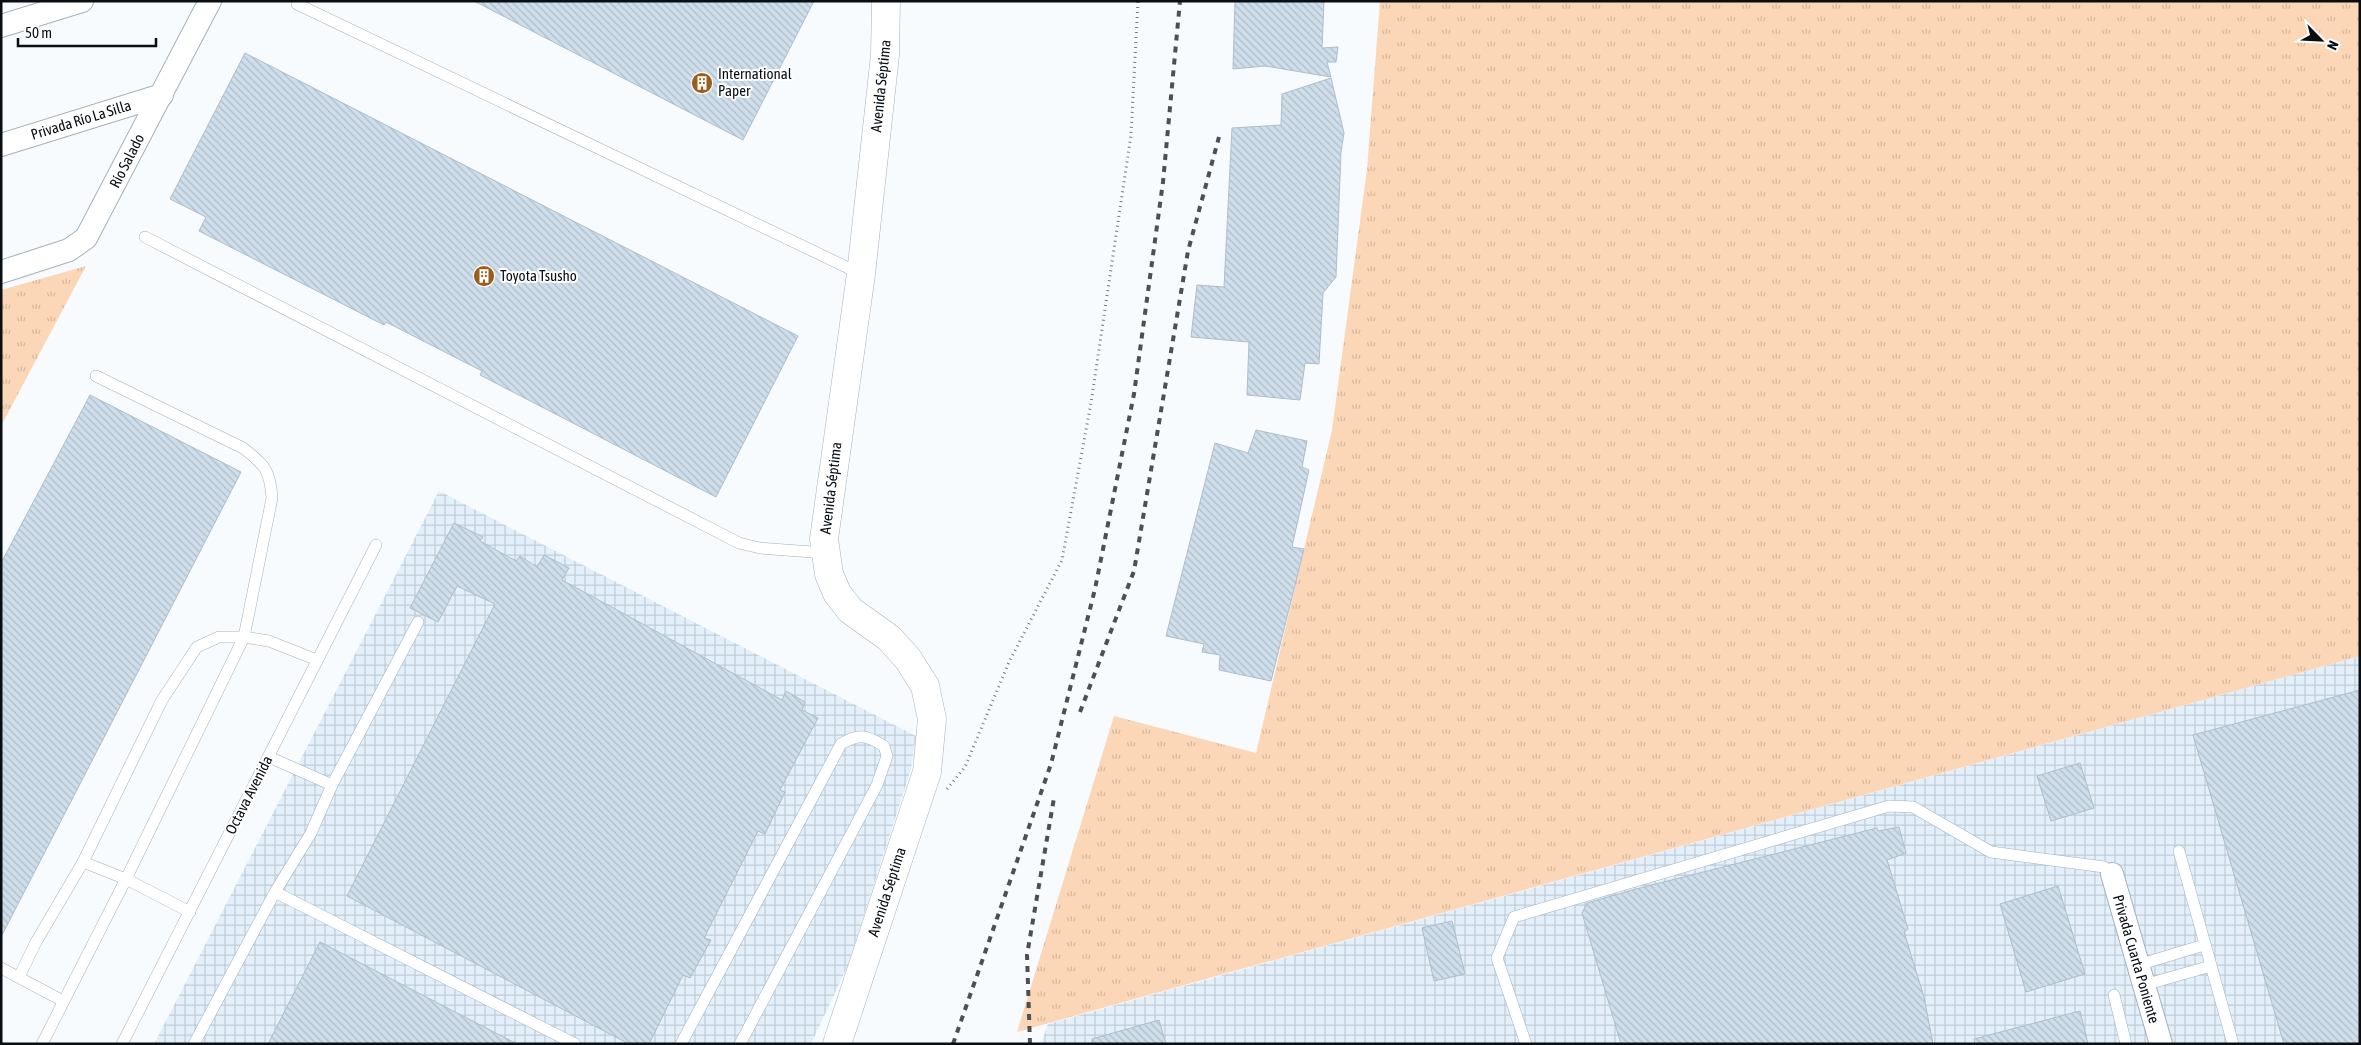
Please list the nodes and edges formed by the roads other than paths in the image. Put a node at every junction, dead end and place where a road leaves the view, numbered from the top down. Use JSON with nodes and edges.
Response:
{"nodes":[{"id":1,"x":82,"y":1,"type":"edge"},
{"id":2,"x":210,"y":1,"type":"edge"},
{"id":3,"x":886,"y":1,"type":"edge"},
{"id":4,"x":296,"y":4,"type":"dead end"},
{"id":5,"x":1,"y":26,"type":"edge"},
{"id":6,"x":162,"y":95,"type":"junction"},
{"id":7,"x":1,"y":145,"type":"edge"},
{"id":8,"x":146,"y":237,"type":"dead end"},
{"id":9,"x":1,"y":272,"type":"edge"},
{"id":10,"x":861,"y":274,"type":"junction"},
{"id":11,"x":96,"y":376,"type":"dead end"},
{"id":12,"x":376,"y":545,"type":"dead end"},
{"id":13,"x":825,"y":553,"type":"junction"},
{"id":14,"x":418,"y":622,"type":"dead end"},
{"id":15,"x":244,"y":637,"type":"junction"},
{"id":16,"x":317,"y":660,"type":"junction"},
{"id":17,"x":269,"y":757,"type":"junction"},
{"id":18,"x":332,"y":785,"type":"junction"},
{"id":19,"x":2179,"y":851,"type":"dead end"},
{"id":20,"x":82,"y":862,"type":"junction"},
{"id":21,"x":2112,"y":874,"type":"joint"},
{"id":22,"x":126,"y":879,"type":"junction"},
{"id":23,"x":275,"y":892,"type":"junction"},
{"id":24,"x":190,"y":912,"type":"junction"},
{"id":25,"x":2204,"y":945,"type":"junction"},
{"id":26,"x":2211,"y":966,"type":"junction"},
{"id":27,"x":1,"y":968,"type":"edge"},
{"id":28,"x":2141,"y":975,"type":"junction"},
{"id":29,"x":19,"y":977,"type":"junction"},
{"id":30,"x":2114,"y":995,"type":"dead end"},
{"id":31,"x":63,"y":1001,"type":"junction"},
{"id":32,"x":42,"y":1044,"type":"edge"},
{"id":33,"x":122,"y":1044,"type":"edge"},
{"id":34,"x":194,"y":1044,"type":"edge"},
{"id":35,"x":575,"y":1044,"type":"edge"},
{"id":36,"x":681,"y":1044,"type":"edge"},
{"id":37,"x":740,"y":1044,"type":"edge"},
{"id":38,"x":837,"y":1044,"type":"edge"},
{"id":39,"x":1526,"y":1044,"type":"edge"},
{"id":40,"x":2126,"y":1044,"type":"edge"},
{"id":41,"x":2160,"y":1044,"type":"edge"},
{"id":42,"x":2233,"y":1044,"type":"edge"}],
"edges":[{"from":1,"to":5,"type":"street"},
{"from":2,"to":6,"type":"street","name":"Río Salado"},
{"from":3,"to":10,"type":"street","name":"Avenida Séptima"},
{"from":4,"to":10,"type":"lane"},
{"from":6,"to":7,"type":"street","name":"Privada Río La Silla"},
{"from":6,"to":9,"type":"street","name":"Río Salado"},
{"from":8,"to":13,"type":"lane"},
{"from":10,"to":13,"type":"street","name":"Avenida Séptima"},
{"from":11,"to":15,"type":"lane"},
{"from":12,"to":16,"type":"lane","name":"Octava Avenida"},
{"from":13,"to":38,"type":"street","name":"Avenida Séptima"},
{"from":14,"to":18,"type":"lane"},
{"from":15,"to":16,"type":"lane"},
{"from":15,"to":20,"type":"lane"},
{"from":15,"to":22,"type":"lane"},
{"from":16,"to":17,"type":"lane","name":"Octava Avenida"},
{"from":17,"to":18,"type":"lane"},
{"from":17,"to":24,"type":"lane","name":"Octava Avenida"},
{"from":18,"to":23,"type":"lane"},
{"from":19,"to":25,"type":"lane"},
{"from":20,"to":22,"type":"lane"},
{"from":20,"to":29,"type":"lane"},
{"from":21,"to":28,"type":"street","name":"Privada Cuarta Poniente"},
{"from":21,"to":39,"type":"lane"},
{"from":22,"to":24,"type":"lane"},
{"from":22,"to":31,"type":"lane"},
{"from":23,"to":34,"type":"lane"},
{"from":23,"to":35,"type":"lane"},
{"from":24,"to":33,"type":"lane","name":"Octava Avenida"},
{"from":25,"to":26,"type":"lane"},
{"from":25,"to":28,"type":"lane"},
{"from":26,"to":28,"type":"lane"},
{"from":26,"to":42,"type":"lane"},
{"from":27,"to":29,"type":"lane"},
{"from":28,"to":41,"type":"street","name":"Privada Cuarta Poniente"},
{"from":29,"to":31,"type":"lane"},
{"from":30,"to":40,"type":"lane"},
{"from":31,"to":32,"type":"lane"},
{"from":36,"to":37,"type":"lane"}]}
